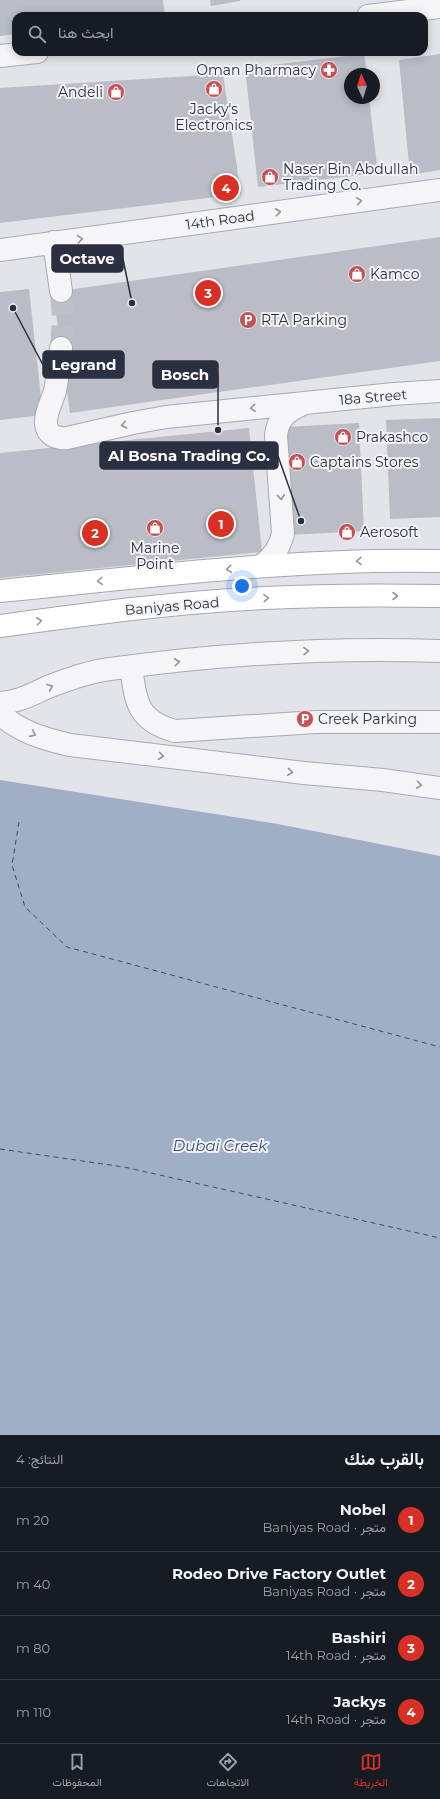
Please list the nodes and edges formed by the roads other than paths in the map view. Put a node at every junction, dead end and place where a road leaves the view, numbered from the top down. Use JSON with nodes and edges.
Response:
{"nodes":[{"id":1,"x":417,"y":6,"type":"edge"},
{"id":2,"x":440,"y":7,"type":"edge"},
{"id":3,"x":388,"y":12,"type":"edge"},
{"id":4,"x":12,"y":55,"type":"edge"},
{"id":5,"x":0,"y":56,"type":"edge"},
{"id":6,"x":440,"y":190,"type":"edge"},
{"id":7,"x":54,"y":242,"type":"junction"},
{"id":8,"x":0,"y":250,"type":"edge"},
{"id":9,"x":61,"y":291,"type":"tunnel mouth"},
{"id":10,"x":61,"y":348,"type":"tunnel mouth"},
{"id":11,"x":440,"y":391,"type":"edge"},
{"id":12,"x":306,"y":403,"type":"junction"},
{"id":13,"x":440,"y":561,"type":"edge"},
{"id":14,"x":261,"y":566,"type":"junction"},
{"id":15,"x":0,"y":591,"type":"edge"},
{"id":16,"x":440,"y":596,"type":"edge"},
{"id":17,"x":0,"y":626,"type":"edge"},
{"id":18,"x":440,"y":651,"type":"edge"},
{"id":19,"x":131,"y":667,"type":"junction"},
{"id":20,"x":0,"y":703,"type":"edge"},
{"id":21,"x":0,"y":714,"type":"edge"},
{"id":22,"x":440,"y":722,"type":"edge"},
{"id":23,"x":440,"y":788,"type":"edge"}],
"edges":[{"from":1,"to":2,"type":"street"},
{"from":1,"to":3,"type":"street"},
{"from":4,"to":5,"type":"street"},
{"from":7,"to":6,"type":"street","name":"14th Road","one_way":true},
{"from":7,"to":8,"type":"street","name":"14th Road"},
{"from":7,"to":9,"type":"street"},
{"from":12,"to":10,"type":"street","name":"18a Street","one_way":true},
{"from":11,"to":12,"type":"street","name":"18a Street"},
{"from":12,"to":14,"type":"street","one_way":true},
{"from":13,"to":14,"type":"main road","one_way":true},
{"from":14,"to":15,"type":"main road","one_way":true},
{"from":17,"to":16,"type":"main road","name":"Baniyas Road","one_way":true},
{"from":19,"to":18,"type":"street","one_way":true},
{"from":20,"to":19,"type":"street","one_way":true},
{"from":19,"to":22,"type":"street"},
{"from":21,"to":23,"type":"street","one_way":true}]}
